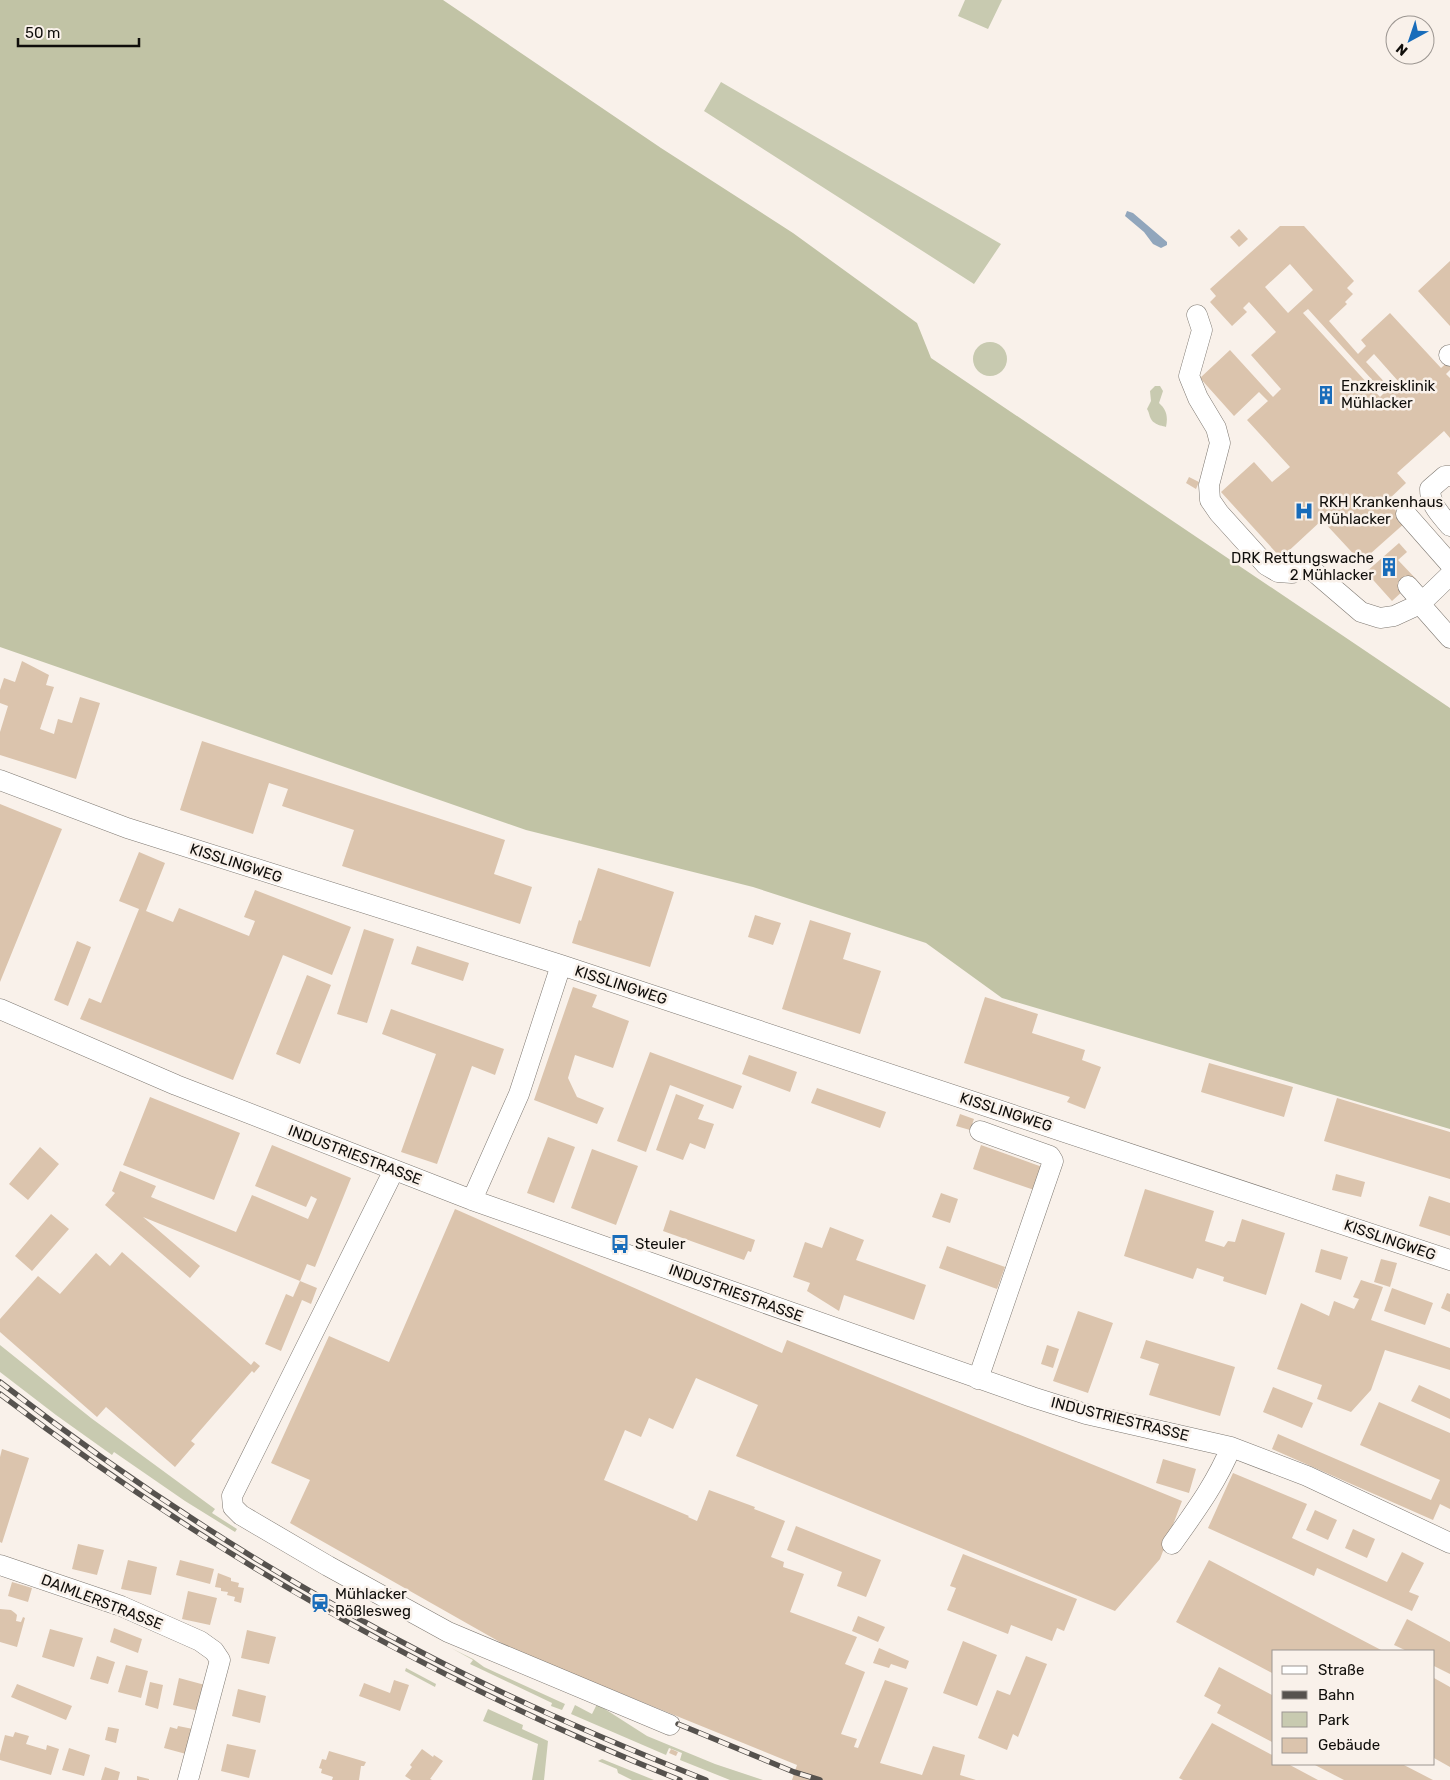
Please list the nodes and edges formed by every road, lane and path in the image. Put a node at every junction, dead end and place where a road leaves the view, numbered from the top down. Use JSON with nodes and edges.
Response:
{"nodes":[{"id":1,"x":1197,"y":315,"type":"dead end"},
{"id":2,"x":1450,"y":476,"type":"edge"},
{"id":3,"x":1406,"y":514,"type":"dead end"},
{"id":4,"x":1450,"y":526,"type":"edge"},
{"id":5,"x":1450,"y":564,"type":"edge"},
{"id":6,"x":1450,"y":575,"type":"edge"},
{"id":7,"x":1413,"y":598,"type":"junction"},
{"id":8,"x":1450,"y":638,"type":"edge"},
{"id":9,"x":0,"y":780,"type":"edge"},
{"id":10,"x":561,"y":965,"type":"junction"},
{"id":11,"x":0,"y":1010,"type":"edge"},
{"id":12,"x":980,"y":1131,"type":"dead end"},
{"id":13,"x":394,"y":1170,"type":"junction"},
{"id":14,"x":472,"y":1200,"type":"junction"},
{"id":15,"x":1450,"y":1260,"type":"edge"},
{"id":16,"x":978,"y":1379,"type":"junction"},
{"id":17,"x":1231,"y":1447,"type":"junction"},
{"id":18,"x":1450,"y":1543,"type":"edge"},
{"id":19,"x":1172,"y":1544,"type":"dead end"},
{"id":20,"x":0,"y":1565,"type":"edge"},
{"id":21,"x":670,"y":1725,"type":"dead end"},
{"id":22,"x":188,"y":1780,"type":"edge"}],
"edges":[{"from":1,"to":7,"type":"street"},
{"from":2,"to":4,"type":"street"},
{"from":3,"to":5,"type":"street"},
{"from":6,"to":7,"type":"street"},
{"from":7,"to":8,"type":"street"},
{"from":9,"to":10,"type":"street","name":"KISSLINGWEG"},
{"from":10,"to":14,"type":"street","name":"KISSLINGWEG"},
{"from":10,"to":15,"type":"street","name":"KISSLINGWEG"},
{"from":11,"to":13,"type":"street","name":"INDUSTRIESTRASSE"},
{"from":12,"to":16,"type":"street"},
{"from":13,"to":14,"type":"street","name":"INDUSTRIESTRASSE"},
{"from":13,"to":21,"type":"street"},
{"from":14,"to":16,"type":"street","name":"INDUSTRIESTRASSE"},
{"from":16,"to":17,"type":"street","name":"INDUSTRIESTRASSE"},
{"from":17,"to":18,"type":"street","name":"INDUSTRIESTRASSE"},
{"from":17,"to":19,"type":"street"},
{"from":20,"to":22,"type":"street","name":"DAIMLERSTRASSE"}]}
